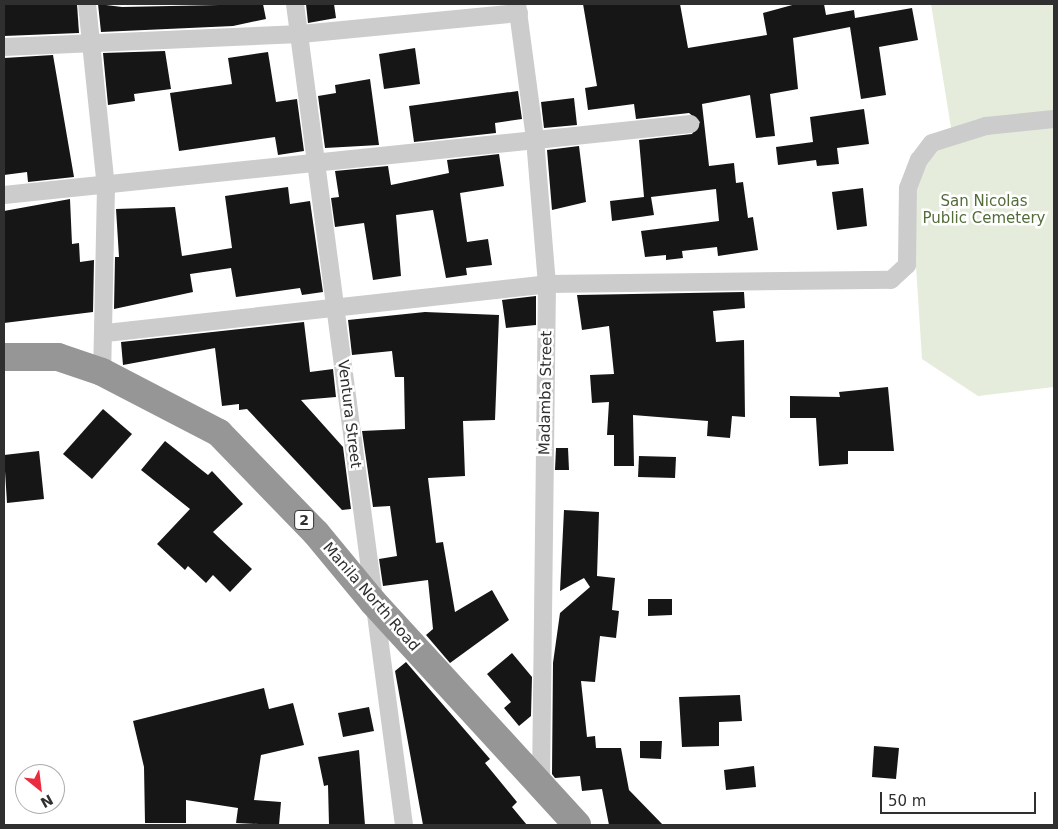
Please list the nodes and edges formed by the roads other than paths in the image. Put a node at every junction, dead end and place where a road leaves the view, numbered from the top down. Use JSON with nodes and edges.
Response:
{"nodes":[{"id":1,"x":87,"y":4,"type":"edge"},
{"id":2,"x":295,"y":4,"type":"edge"},
{"id":3,"x":518,"y":8,"type":"edge"},
{"id":4,"x":300,"y":34,"type":"junction"},
{"id":5,"x":92,"y":45,"type":"junction"},
{"id":6,"x":4,"y":47,"type":"edge"},
{"id":7,"x":1054,"y":119,"type":"edge"},
{"id":8,"x":690,"y":124,"type":"dead end"},
{"id":9,"x":535,"y":139,"type":"junction"},
{"id":10,"x":317,"y":159,"type":"junction"},
{"id":11,"x":106,"y":187,"type":"junction"},
{"id":12,"x":4,"y":195,"type":"edge"},
{"id":13,"x":547,"y":284,"type":"junction"},
{"id":14,"x":335,"y":307,"type":"junction"},
{"id":15,"x":106,"y":333,"type":"junction"},
{"id":16,"x":4,"y":357,"type":"edge"},
{"id":17,"x":102,"y":372,"type":"junction"},
{"id":18,"x":373,"y":602,"type":"junction"},
{"id":19,"x":541,"y":784,"type":"junction"},
{"id":20,"x":404,"y":825,"type":"edge"},
{"id":21,"x":577,"y":825,"type":"edge"}],
"edges":[{"from":1,"to":5,"type":"street"},
{"from":2,"to":4,"type":"street","name":"Ventura Street"},
{"from":3,"to":4,"type":"street"},
{"from":3,"to":9,"type":"street","name":"Madamba Street"},
{"from":4,"to":5,"type":"street"},
{"from":4,"to":10,"type":"street","name":"Ventura Street"},
{"from":5,"to":6,"type":"street"},
{"from":5,"to":11,"type":"street"},
{"from":7,"to":13,"type":"street"},
{"from":8,"to":9,"type":"street"},
{"from":9,"to":10,"type":"street"},
{"from":9,"to":13,"type":"street","name":"Madamba Street"},
{"from":10,"to":11,"type":"street"},
{"from":10,"to":14,"type":"street","name":"Ventura Street"},
{"from":11,"to":12,"type":"street"},
{"from":11,"to":15,"type":"street"},
{"from":13,"to":14,"type":"street"},
{"from":13,"to":19,"type":"street","name":"Madamba Street"},
{"from":14,"to":15,"type":"street"},
{"from":14,"to":18,"type":"street","name":"Ventura Street"},
{"from":15,"to":17,"type":"street"},
{"from":16,"to":17,"type":"highway","name":"Manila North Road","number":"2"},
{"from":17,"to":18,"type":"highway","name":"Manila North Road","number":"2"},
{"from":18,"to":19,"type":"highway","name":"Manila North Road","number":"2"},
{"from":18,"to":20,"type":"street","name":"Ventura Street"},
{"from":19,"to":21,"type":"highway","name":"Manila North Road","number":"2"}]}
